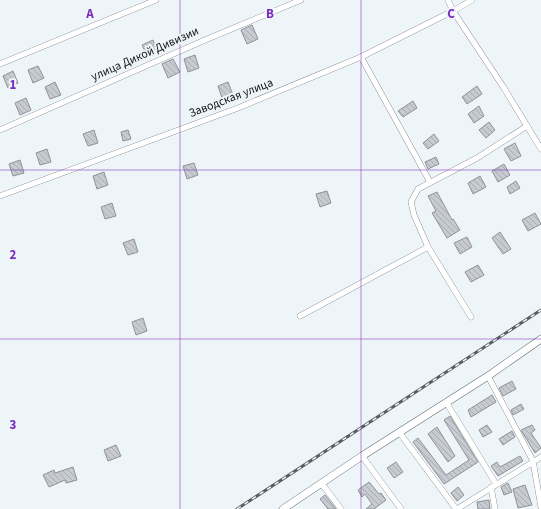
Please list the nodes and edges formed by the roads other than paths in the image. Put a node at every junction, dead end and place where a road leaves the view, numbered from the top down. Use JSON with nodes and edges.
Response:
{"nodes":[{"id":1,"x":156,"y":0,"type":"edge"},
{"id":2,"x":301,"y":0,"type":"edge"},
{"id":3,"x":448,"y":0,"type":"edge"},
{"id":4,"x":472,"y":0,"type":"edge"},
{"id":5,"x":453,"y":11,"type":"junction"},
{"id":6,"x":361,"y":57,"type":"junction"},
{"id":7,"x":0,"y":64,"type":"edge"},
{"id":8,"x":527,"y":126,"type":"junction"},
{"id":9,"x":0,"y":130,"type":"edge"},
{"id":10,"x":541,"y":149,"type":"edge"},
{"id":11,"x":430,"y":182,"type":"junction"},
{"id":12,"x":0,"y":196,"type":"edge"},
{"id":13,"x":428,"y":247,"type":"junction"},
{"id":14,"x":300,"y":316,"type":"dead end"},
{"id":15,"x":471,"y":317,"type":"dead end"},
{"id":16,"x":541,"y":339,"type":"edge"},
{"id":17,"x":488,"y":376,"type":"junction"},
{"id":18,"x":446,"y":402,"type":"junction"},
{"id":19,"x":400,"y":432,"type":"junction"},
{"id":20,"x":362,"y":456,"type":"junction"},
{"id":21,"x":541,"y":457,"type":"edge"},
{"id":22,"x":533,"y":461,"type":"junction"},
{"id":23,"x":322,"y":484,"type":"junction"},
{"id":24,"x":494,"y":486,"type":"junction"},
{"id":25,"x":541,"y":507,"type":"edge"},
{"id":26,"x":283,"y":509,"type":"edge"},
{"id":27,"x":341,"y":509,"type":"edge"},
{"id":28,"x":401,"y":509,"type":"edge"},
{"id":29,"x":456,"y":509,"type":"edge"},
{"id":30,"x":495,"y":509,"type":"edge"}],
"edges":[{"from":1,"to":7,"type":"street"},
{"from":2,"to":9,"type":"street","name":"улица Дикой Дивизии"},
{"from":3,"to":5,"type":"street"},
{"from":4,"to":5,"type":"street","name":"Заводская улица"},
{"from":5,"to":6,"type":"street","name":"Заводская улица"},
{"from":5,"to":8,"type":"street"},
{"from":6,"to":11,"type":"street"},
{"from":6,"to":12,"type":"street","name":"Заводская улица"},
{"from":8,"to":10,"type":"street"},
{"from":8,"to":11,"type":"street"},
{"from":11,"to":13,"type":"street"},
{"from":13,"to":14,"type":"street"},
{"from":13,"to":15,"type":"street"},
{"from":16,"to":17,"type":"street"},
{"from":17,"to":18,"type":"street"},
{"from":17,"to":22,"type":"street"},
{"from":18,"to":19,"type":"street"},
{"from":18,"to":24,"type":"street"},
{"from":19,"to":20,"type":"street"},
{"from":19,"to":29,"type":"street"},
{"from":20,"to":23,"type":"street"},
{"from":20,"to":28,"type":"street"},
{"from":21,"to":22,"type":"street"},
{"from":22,"to":24,"type":"street"},
{"from":22,"to":25,"type":"street"},
{"from":23,"to":26,"type":"street"},
{"from":23,"to":27,"type":"street"},
{"from":24,"to":29,"type":"street"},
{"from":24,"to":30,"type":"street"}]}
